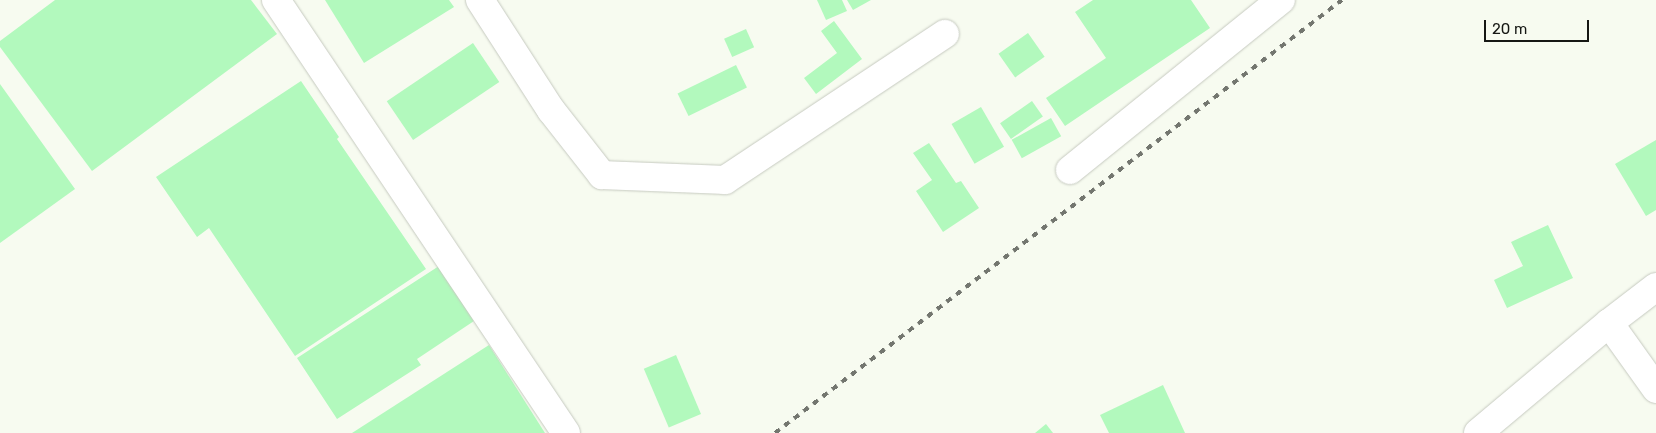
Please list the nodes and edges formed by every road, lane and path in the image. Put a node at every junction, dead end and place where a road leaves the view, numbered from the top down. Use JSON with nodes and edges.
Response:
{"nodes":[{"id":1,"x":276,"y":0,"type":"edge"},
{"id":2,"x":480,"y":0,"type":"edge"},
{"id":3,"x":1281,"y":0,"type":"edge"},
{"id":4,"x":945,"y":34,"type":"dead end"},
{"id":5,"x":1070,"y":170,"type":"dead end"},
{"id":6,"x":1656,"y":287,"type":"edge"},
{"id":7,"x":1608,"y":323,"type":"junction"},
{"id":8,"x":1656,"y":389,"type":"edge"},
{"id":9,"x":566,"y":433,"type":"edge"},
{"id":10,"x":1478,"y":433,"type":"edge"}],
"edges":[{"from":1,"to":9,"type":"street"},
{"from":2,"to":4,"type":"street"},
{"from":3,"to":5,"type":"street"},
{"from":6,"to":7,"type":"street"},
{"from":7,"to":8,"type":"street"},
{"from":7,"to":10,"type":"street"}]}
